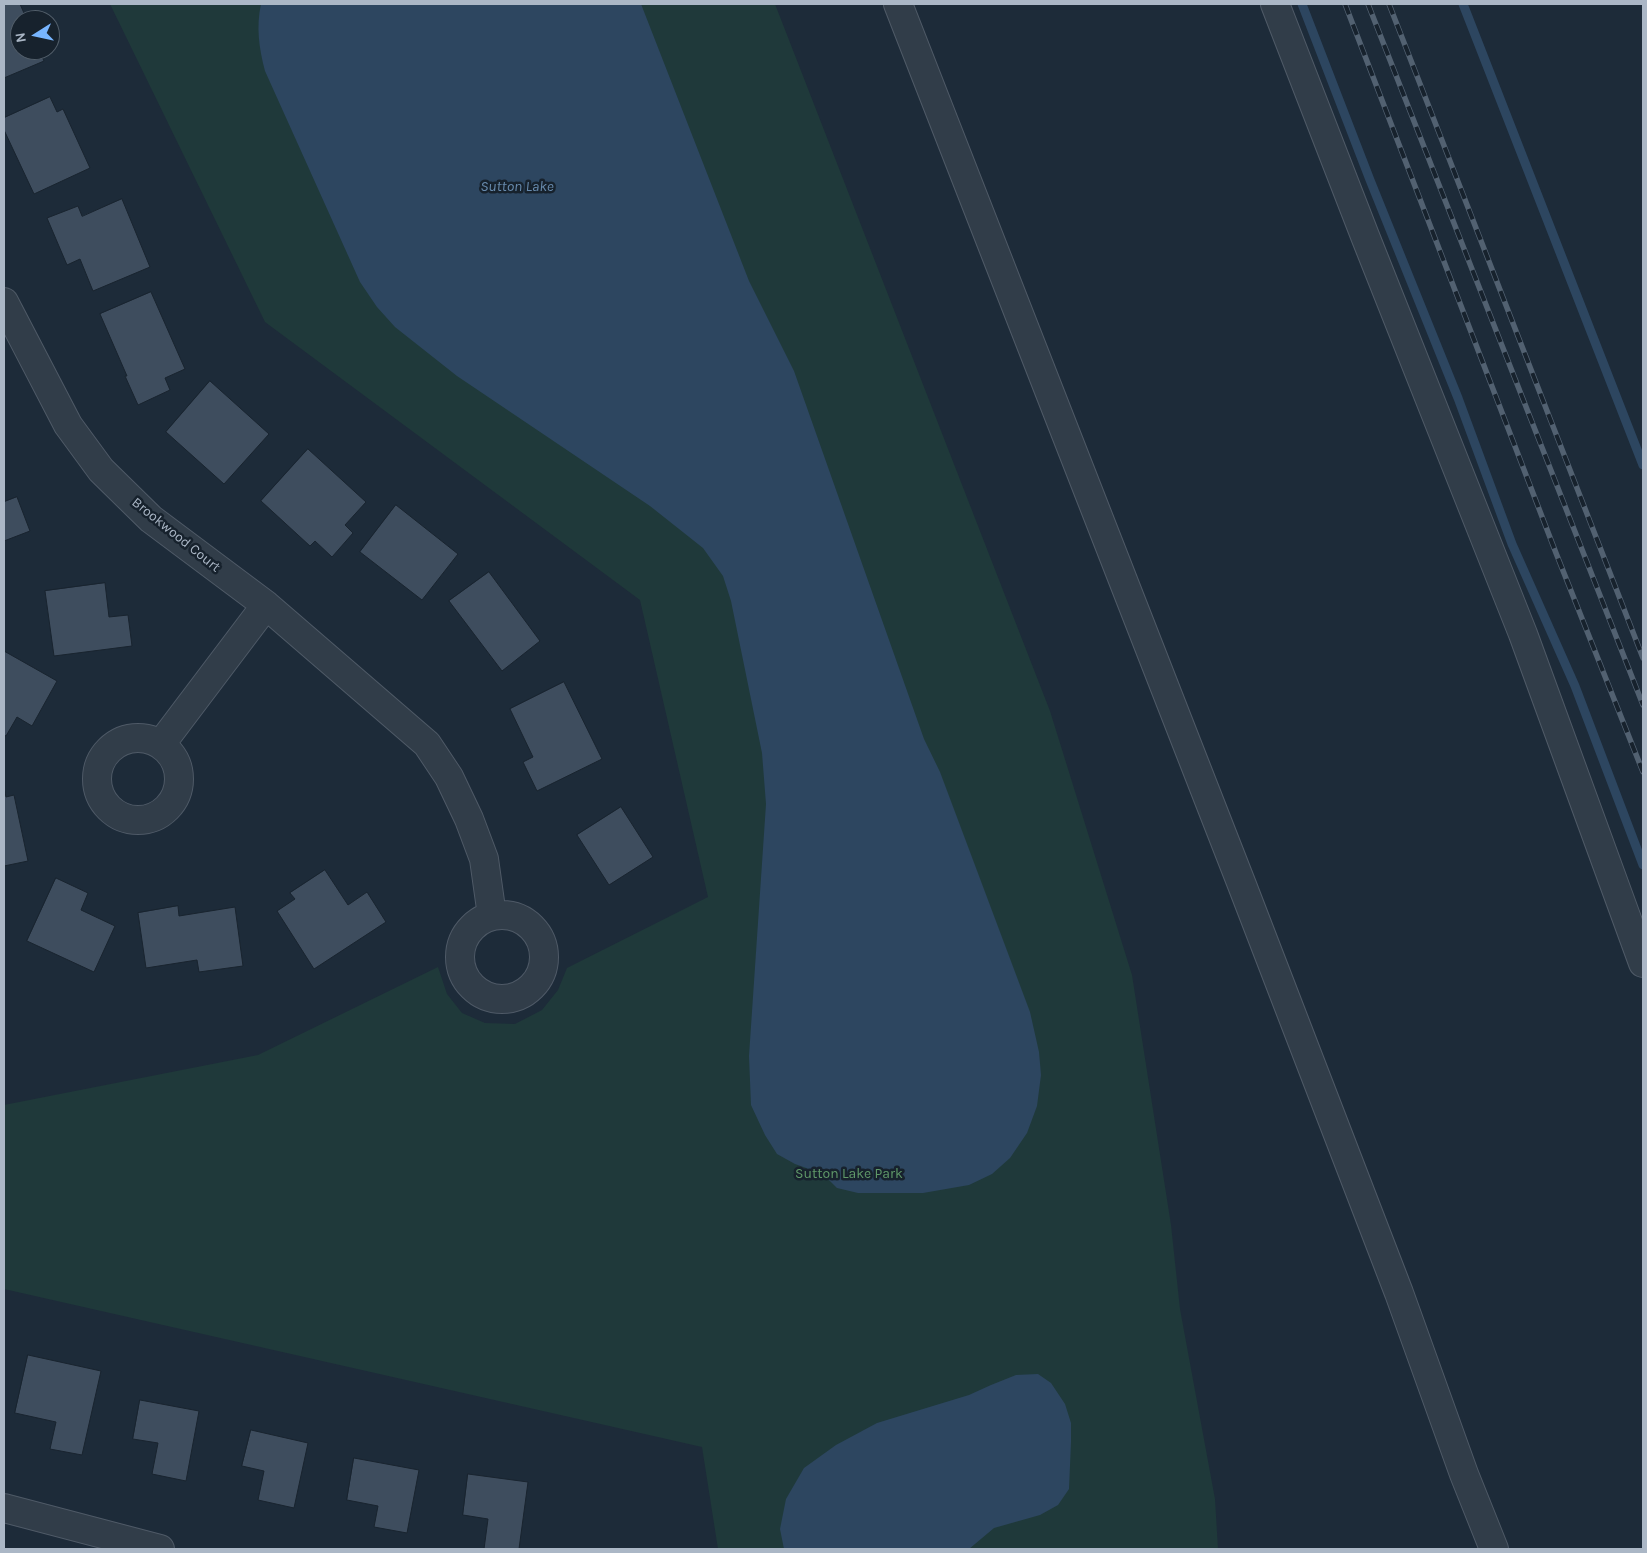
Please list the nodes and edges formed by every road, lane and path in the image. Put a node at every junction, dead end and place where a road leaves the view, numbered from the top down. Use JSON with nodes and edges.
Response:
{"nodes":[{"id":1,"x":898,"y":4,"type":"edge"},
{"id":2,"x":1275,"y":4,"type":"edge"},
{"id":3,"x":4,"y":302,"type":"edge"},
{"id":4,"x":266,"y":605,"type":"junction"},
{"id":5,"x":162,"y":744,"type":"dead end"},
{"id":6,"x":492,"y":916,"type":"dead end"},
{"id":7,"x":1643,"y":963,"type":"edge"},
{"id":8,"x":4,"y":1508,"type":"edge"},
{"id":9,"x":160,"y":1549,"type":"edge"},
{"id":10,"x":1494,"y":1549,"type":"edge"}],
"edges":[{"from":1,"to":10,"type":"street"},
{"from":2,"to":7,"type":"street"},
{"from":3,"to":4,"type":"street","name":"Brookwood Court"},
{"from":4,"to":5,"type":"street"},
{"from":4,"to":6,"type":"street","name":"Brookwood Court"},
{"from":8,"to":9,"type":"street"}]}
